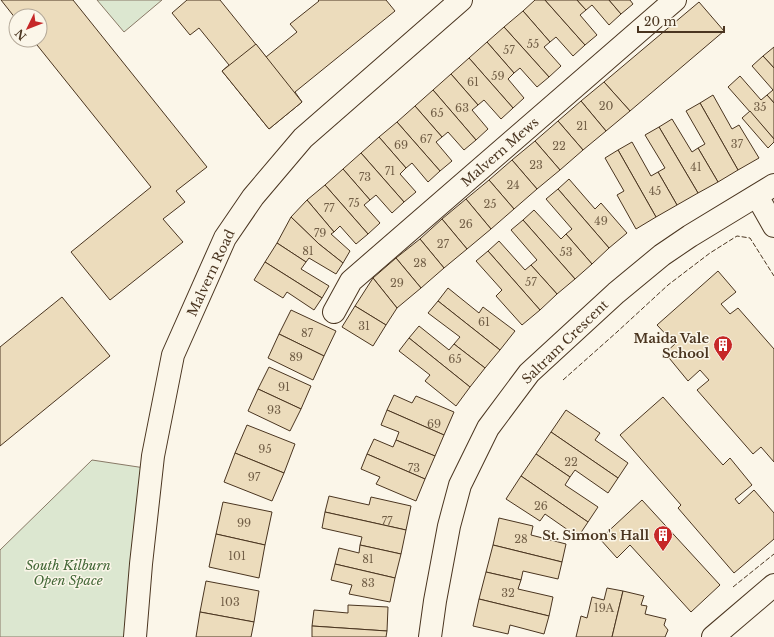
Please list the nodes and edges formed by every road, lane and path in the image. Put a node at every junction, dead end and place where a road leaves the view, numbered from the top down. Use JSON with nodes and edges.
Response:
{"nodes":[{"id":1,"x":461,"y":0,"type":"edge"},
{"id":2,"x":675,"y":0,"type":"edge"},
{"id":3,"x":766,"y":190,"type":"edge"},
{"id":4,"x":774,"y":226,"type":"edge"},
{"id":5,"x":334,"y":312,"type":"dead end"},
{"id":6,"x":774,"y":585,"type":"edge"},
{"id":7,"x":135,"y":637,"type":"edge"},
{"id":8,"x":430,"y":637,"type":"edge"},
{"id":9,"x":713,"y":637,"type":"edge"}],
"edges":[{"from":1,"to":7,"type":"street","name":"Malvern Road"},
{"from":2,"to":5,"type":"street","name":"Malvern Mews"},
{"from":3,"to":4,"type":"street"},
{"from":3,"to":8,"type":"street","name":"Saltram Crescent"},
{"from":6,"to":9,"type":"street"}]}
